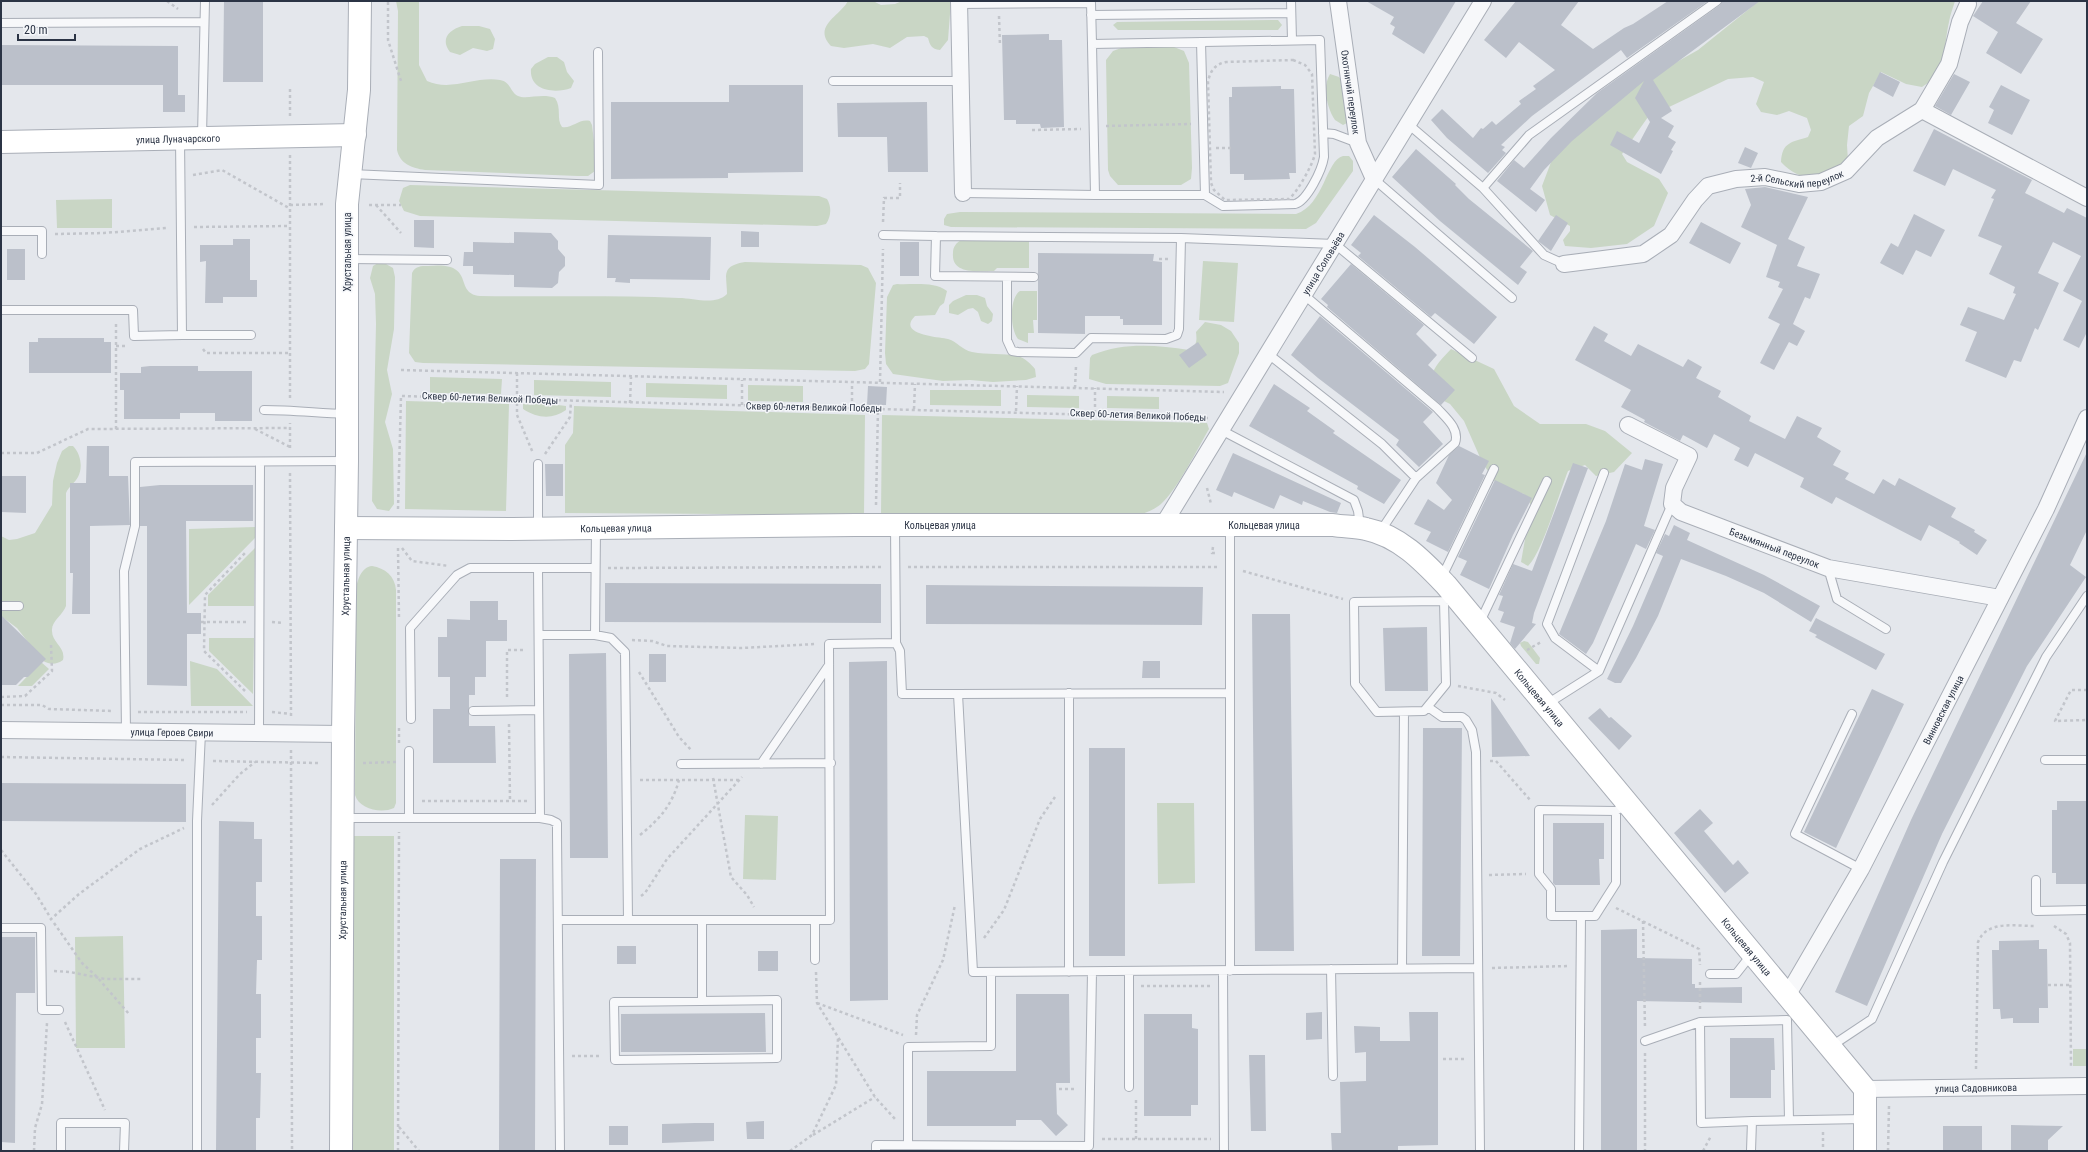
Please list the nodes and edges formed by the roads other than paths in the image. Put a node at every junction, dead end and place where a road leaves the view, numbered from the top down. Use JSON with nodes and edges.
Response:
{"nodes":[{"id":1,"x":205,"y":1,"type":"edge"},
{"id":2,"x":360,"y":1,"type":"edge"},
{"id":3,"x":1291,"y":1,"type":"edge"},
{"id":4,"x":1338,"y":1,"type":"edge"},
{"id":5,"x":1483,"y":1,"type":"edge"},
{"id":6,"x":1717,"y":1,"type":"edge"},
{"id":7,"x":959,"y":2,"type":"edge"},
{"id":8,"x":1091,"y":2,"type":"edge"},
{"id":9,"x":1968,"y":4,"type":"dead end"},
{"id":10,"x":1292,"y":13,"type":"junction"},
{"id":11,"x":1091,"y":15,"type":"junction"},
{"id":12,"x":204,"y":22,"type":"junction"},
{"id":13,"x":1,"y":23,"type":"edge"},
{"id":14,"x":1292,"y":40,"type":"junction"},
{"id":15,"x":1202,"y":42,"type":"junction"},
{"id":16,"x":1092,"y":44,"type":"junction"},
{"id":17,"x":598,"y":52,"type":"dead end"},
{"id":18,"x":961,"y":81,"type":"junction"},
{"id":19,"x":834,"y":82,"type":"dead end"},
{"id":20,"x":1922,"y":110,"type":"junction"},
{"id":21,"x":1408,"y":124,"type":"junction"},
{"id":22,"x":1323,"y":133,"type":"junction"},
{"id":23,"x":355,"y":135,"type":"junction"},
{"id":24,"x":202,"y":137,"type":"junction"},
{"id":25,"x":180,"y":138,"type":"junction"},
{"id":26,"x":1,"y":142,"type":"edge"},
{"id":27,"x":1358,"y":143,"type":"junction"},
{"id":28,"x":350,"y":174,"type":"junction"},
{"id":29,"x":1374,"y":179,"type":"junction"},
{"id":30,"x":1483,"y":188,"type":"junction"},
{"id":31,"x":963,"y":193,"type":"joint"},
{"id":32,"x":1095,"y":195,"type":"junction"},
{"id":33,"x":1205,"y":196,"type":"junction"},
{"id":34,"x":2087,"y":198,"type":"edge"},
{"id":35,"x":1,"y":231,"type":"edge"},
{"id":36,"x":883,"y":235,"type":"road end"},
{"id":37,"x":936,"y":236,"type":"junction"},
{"id":38,"x":1181,"y":238,"type":"junction"},
{"id":39,"x":1335,"y":244,"type":"junction"},
{"id":40,"x":42,"y":254,"type":"dead end"},
{"id":41,"x":347,"y":259,"type":"junction"},
{"id":42,"x":447,"y":260,"type":"dead end"},
{"id":43,"x":1564,"y":264,"type":"joint"},
{"id":44,"x":1007,"y":277,"type":"junction"},
{"id":45,"x":1034,"y":277,"type":"dead end"},
{"id":46,"x":1303,"y":294,"type":"junction"},
{"id":47,"x":1512,"y":298,"type":"dead end"},
{"id":48,"x":1,"y":310,"type":"edge"},
{"id":49,"x":182,"y":335,"type":"junction"},
{"id":50,"x":251,"y":335,"type":"dead end"},
{"id":51,"x":1268,"y":353,"type":"junction"},
{"id":52,"x":1472,"y":358,"type":"dead end"},
{"id":53,"x":264,"y":410,"type":"dead end"},
{"id":54,"x":346,"y":414,"type":"junction"},
{"id":55,"x":2087,"y":418,"type":"edge"},
{"id":56,"x":1224,"y":424,"type":"junction"},
{"id":57,"x":1628,"y":425,"type":"dead end"},
{"id":58,"x":347,"y":461,"type":"junction"},
{"id":59,"x":260,"y":462,"type":"junction"},
{"id":60,"x":538,"y":464,"type":"road end"},
{"id":61,"x":1494,"y":469,"type":"dead end"},
{"id":62,"x":1604,"y":473,"type":"dead end"},
{"id":63,"x":1416,"y":478,"type":"junction"},
{"id":64,"x":1547,"y":481,"type":"dead end"},
{"id":65,"x":1672,"y":504,"type":"junction"},
{"id":66,"x":885,"y":525,"type":"junction"},
{"id":67,"x":1163,"y":525,"type":"junction"},
{"id":68,"x":1230,"y":526,"type":"junction"},
{"id":69,"x":346,"y":528,"type":"junction"},
{"id":70,"x":596,"y":528,"type":"junction"},
{"id":71,"x":538,"y":529,"type":"junction"},
{"id":72,"x":1370,"y":531,"type":"junction"},
{"id":73,"x":538,"y":568,"type":"junction"},
{"id":74,"x":596,"y":568,"type":"junction"},
{"id":75,"x":1828,"y":568,"type":"junction"},
{"id":76,"x":1446,"y":592,"type":"junction"},
{"id":77,"x":2087,"y":596,"type":"edge"},
{"id":78,"x":2000,"y":598,"type":"junction"},
{"id":79,"x":1,"y":606,"type":"edge"},
{"id":80,"x":19,"y":606,"type":"dead end"},
{"id":81,"x":1479,"y":625,"type":"junction"},
{"id":82,"x":1886,"y":629,"type":"dead end"},
{"id":83,"x":539,"y":635,"type":"junction"},
{"id":84,"x":595,"y":635,"type":"junction"},
{"id":85,"x":896,"y":643,"type":"junction"},
{"id":86,"x":829,"y":665,"type":"junction"},
{"id":87,"x":1599,"y":670,"type":"junction"},
{"id":88,"x":1069,"y":693,"type":"junction"},
{"id":89,"x":1229,"y":693,"type":"junction"},
{"id":90,"x":958,"y":694,"type":"junction"},
{"id":91,"x":1546,"y":704,"type":"junction"},
{"id":92,"x":1428,"y":707,"type":"junction"},
{"id":93,"x":539,"y":710,"type":"junction"},
{"id":94,"x":473,"y":711,"type":"dead end"},
{"id":95,"x":1404,"y":712,"type":"junction"},
{"id":96,"x":1852,"y":714,"type":"dead end"},
{"id":97,"x":411,"y":719,"type":"dead end"},
{"id":98,"x":1,"y":730,"type":"edge"},
{"id":99,"x":126,"y":732,"type":"junction"},
{"id":100,"x":201,"y":732,"type":"junction"},
{"id":101,"x":259,"y":733,"type":"junction"},
{"id":102,"x":343,"y":734,"type":"junction"},
{"id":103,"x":409,"y":751,"type":"dead end"},
{"id":104,"x":2045,"y":760,"type":"dead end"},
{"id":105,"x":2087,"y":760,"type":"edge"},
{"id":106,"x":831,"y":763,"type":"junction"},
{"id":107,"x":681,"y":764,"type":"dead end"},
{"id":108,"x":761,"y":764,"type":"junction"},
{"id":109,"x":1622,"y":807,"type":"junction"},
{"id":110,"x":342,"y":818,"type":"junction"},
{"id":111,"x":409,"y":818,"type":"junction"},
{"id":112,"x":540,"y":818,"type":"junction"},
{"id":113,"x":1861,"y":869,"type":"junction"},
{"id":114,"x":2036,"y":880,"type":"dead end"},
{"id":115,"x":2087,"y":910,"type":"edge"},
{"id":116,"x":1581,"y":916,"type":"junction"},
{"id":117,"x":559,"y":920,"type":"junction"},
{"id":118,"x":628,"y":920,"type":"junction"},
{"id":119,"x":702,"y":920,"type":"junction"},
{"id":120,"x":815,"y":920,"type":"junction"},
{"id":121,"x":1,"y":928,"type":"edge"},
{"id":122,"x":1752,"y":954,"type":"junction"},
{"id":123,"x":815,"y":960,"type":"road end"},
{"id":124,"x":1402,"y":968,"type":"junction"},
{"id":125,"x":1477,"y":968,"type":"junction"},
{"id":126,"x":1331,"y":969,"type":"junction"},
{"id":127,"x":1227,"y":971,"type":"junction"},
{"id":128,"x":991,"y":972,"type":"junction"},
{"id":129,"x":1070,"y":972,"type":"junction"},
{"id":130,"x":1092,"y":972,"type":"junction"},
{"id":131,"x":1129,"y":972,"type":"junction"},
{"id":132,"x":1710,"y":974,"type":"dead end"},
{"id":133,"x":702,"y":1001,"type":"junction"},
{"id":134,"x":1791,"y":1009,"type":"junction"},
{"id":135,"x":59,"y":1010,"type":"road end"},
{"id":136,"x":1700,"y":1022,"type":"junction"},
{"id":137,"x":1645,"y":1041,"type":"dead end"},
{"id":138,"x":1829,"y":1047,"type":"junction"},
{"id":139,"x":1332,"y":1076,"type":"dead end"},
{"id":140,"x":2087,"y":1086,"type":"edge"},
{"id":141,"x":1128,"y":1087,"type":"road end"},
{"id":142,"x":1865,"y":1089,"type":"junction"},
{"id":143,"x":1865,"y":1119,"type":"junction"},
{"id":144,"x":1789,"y":1120,"type":"junction"},
{"id":145,"x":1752,"y":1121,"type":"junction"},
{"id":146,"x":908,"y":1145,"type":"junction"},
{"id":147,"x":1579,"y":1150,"type":"edge"},
{"id":148,"x":61,"y":1151,"type":"edge"},
{"id":149,"x":124,"y":1151,"type":"edge"},
{"id":150,"x":197,"y":1151,"type":"edge"},
{"id":151,"x":341,"y":1151,"type":"edge"},
{"id":152,"x":560,"y":1151,"type":"edge"},
{"id":153,"x":876,"y":1151,"type":"edge"},
{"id":154,"x":1224,"y":1151,"type":"edge"},
{"id":155,"x":1480,"y":1151,"type":"edge"},
{"id":156,"x":1752,"y":1151,"type":"edge"},
{"id":157,"x":1865,"y":1151,"type":"edge"}],
"edges":[{"from":1,"to":12,"type":"lane"},
{"from":2,"to":23,"type":"street","name":"Хрустальная улица"},
{"from":3,"to":10,"type":"lane"},
{"from":4,"to":27,"type":"street","name":"Охотничий переулок"},
{"from":5,"to":21,"type":"street","name":"улица Соловьёва"},
{"from":6,"to":30,"type":"lane"},
{"from":7,"to":8,"type":"lane"},
{"from":7,"to":18,"type":"street"},
{"from":8,"to":11,"type":"lane"},
{"from":9,"to":20,"type":"street","name":"2-й Сельский переулок"},
{"from":10,"to":11,"type":"lane"},
{"from":10,"to":14,"type":"lane"},
{"from":11,"to":16,"type":"lane"},
{"from":12,"to":13,"type":"lane"},
{"from":12,"to":24,"type":"lane"},
{"from":14,"to":15,"type":"lane"},
{"from":14,"to":22,"type":"lane"},
{"from":15,"to":16,"type":"lane"},
{"from":15,"to":33,"type":"lane"},
{"from":16,"to":32,"type":"lane"},
{"from":17,"to":28,"type":"lane"},
{"from":18,"to":19,"type":"lane"},
{"from":18,"to":31,"type":"street"},
{"from":20,"to":34,"type":"street"},
{"from":20,"to":43,"type":"street","name":"2-й Сельский переулок"},
{"from":21,"to":29,"type":"street","name":"улица Соловьёва"},
{"from":21,"to":30,"type":"lane"},
{"from":22,"to":27,"type":"lane"},
{"from":22,"to":33,"type":"lane"},
{"from":23,"to":24,"type":"street","name":"улица Луначарского"},
{"from":23,"to":28,"type":"street","name":"Хрустальная улица"},
{"from":24,"to":25,"type":"street","name":"улица Луначарского"},
{"from":25,"to":26,"type":"street","name":"улица Луначарского"},
{"from":25,"to":49,"type":"lane"},
{"from":27,"to":29,"type":"street","name":"Охотничий переулок"},
{"from":28,"to":41,"type":"street","name":"Хрустальная улица"},
{"from":29,"to":39,"type":"street","name":"улица Соловьёва"},
{"from":29,"to":47,"type":"lane"},
{"from":30,"to":43,"type":"lane"},
{"from":31,"to":32,"type":"lane"},
{"from":32,"to":33,"type":"lane"},
{"from":35,"to":40,"type":"lane"},
{"from":36,"to":37,"type":"lane"},
{"from":37,"to":38,"type":"lane"},
{"from":37,"to":44,"type":"lane"},
{"from":38,"to":39,"type":"lane"},
{"from":38,"to":44,"type":"lane"},
{"from":39,"to":46,"type":"street","name":"улица Соловьёва"},
{"from":39,"to":52,"type":"lane"},
{"from":41,"to":42,"type":"lane"},
{"from":41,"to":54,"type":"street","name":"Хрустальная улица"},
{"from":44,"to":45,"type":"lane"},
{"from":46,"to":51,"type":"street","name":"улица Соловьёва"},
{"from":46,"to":63,"type":"lane"},
{"from":48,"to":49,"type":"lane"},
{"from":49,"to":50,"type":"lane"},
{"from":51,"to":56,"type":"street","name":"улица Соловьёва"},
{"from":51,"to":63,"type":"lane"},
{"from":53,"to":54,"type":"lane"},
{"from":54,"to":58,"type":"street","name":"Хрустальная улица"},
{"from":55,"to":78,"type":"street","name":"Винновская улица"},
{"from":56,"to":67,"type":"street","name":"улица Соловьёва"},
{"from":56,"to":72,"type":"lane"},
{"from":57,"to":65,"type":"street"},
{"from":58,"to":59,"type":"lane"},
{"from":58,"to":69,"type":"street","name":"Хрустальная улица"},
{"from":59,"to":99,"type":"lane"},
{"from":59,"to":101,"type":"lane"},
{"from":60,"to":71,"type":"lane"},
{"from":61,"to":76,"type":"lane"},
{"from":62,"to":87,"type":"lane"},
{"from":63,"to":72,"type":"lane"},
{"from":64,"to":81,"type":"lane"},
{"from":65,"to":75,"type":"street","name":"Безымянный переулок"},
{"from":65,"to":87,"type":"lane"},
{"from":66,"to":67,"type":"street","name":"Кольцевая улица"},
{"from":66,"to":70,"type":"street","name":"Кольцевая улица"},
{"from":66,"to":85,"type":"lane"},
{"from":67,"to":68,"type":"street","name":"Кольцевая улица"},
{"from":68,"to":72,"type":"street","name":"Кольцевая улица"},
{"from":68,"to":89,"type":"lane"},
{"from":69,"to":71,"type":"street","name":"Кольцевая улица"},
{"from":69,"to":102,"type":"street","name":"Хрустальная улица"},
{"from":70,"to":71,"type":"street","name":"Кольцевая улица"},
{"from":70,"to":74,"type":"lane"},
{"from":72,"to":76,"type":"street","name":"Кольцевая улица"},
{"from":73,"to":74,"type":"lane"},
{"from":73,"to":83,"type":"lane"},
{"from":73,"to":97,"type":"lane"},
{"from":74,"to":84,"type":"lane"},
{"from":75,"to":78,"type":"street","name":"Безымянный переулок"},
{"from":75,"to":82,"type":"lane"},
{"from":76,"to":81,"type":"street","name":"Кольцевая улица"},
{"from":76,"to":92,"type":"lane"},
{"from":76,"to":95,"type":"lane"},
{"from":77,"to":138,"type":"lane"},
{"from":78,"to":113,"type":"street","name":"Винновская улица"},
{"from":79,"to":80,"type":"lane"},
{"from":81,"to":91,"type":"street","name":"Кольцевая улица"},
{"from":83,"to":84,"type":"lane"},
{"from":83,"to":93,"type":"lane"},
{"from":84,"to":118,"type":"lane"},
{"from":85,"to":86,"type":"lane"},
{"from":85,"to":90,"type":"lane"},
{"from":86,"to":106,"type":"lane"},
{"from":86,"to":108,"type":"lane"},
{"from":87,"to":91,"type":"lane"},
{"from":88,"to":89,"type":"lane"},
{"from":88,"to":90,"type":"lane"},
{"from":88,"to":129,"type":"lane"},
{"from":89,"to":127,"type":"lane"},
{"from":90,"to":128,"type":"lane"},
{"from":91,"to":109,"type":"street","name":"Кольцевая улица"},
{"from":92,"to":95,"type":"lane"},
{"from":92,"to":125,"type":"lane"},
{"from":93,"to":94,"type":"lane"},
{"from":93,"to":112,"type":"lane"},
{"from":95,"to":124,"type":"lane"},
{"from":96,"to":113,"type":"lane"},
{"from":98,"to":99,"type":"street","name":"улица Героев Свири"},
{"from":99,"to":100,"type":"street","name":"улица Героев Свири"},
{"from":100,"to":101,"type":"street","name":"улица Героев Свири"},
{"from":100,"to":150,"type":"lane"},
{"from":101,"to":102,"type":"street","name":"улица Героев Свири"},
{"from":102,"to":110,"type":"street","name":"Хрустальная улица"},
{"from":103,"to":111,"type":"lane"},
{"from":104,"to":105,"type":"lane"},
{"from":106,"to":108,"type":"lane"},
{"from":106,"to":120,"type":"lane"},
{"from":107,"to":108,"type":"lane"},
{"from":109,"to":116,"type":"lane"},
{"from":109,"to":116,"type":"lane"},
{"from":109,"to":122,"type":"street","name":"Кольцевая улица"},
{"from":110,"to":111,"type":"lane"},
{"from":110,"to":151,"type":"street","name":"Хрустальная улица"},
{"from":111,"to":112,"type":"lane"},
{"from":112,"to":117,"type":"lane"},
{"from":113,"to":134,"type":"street","name":"Винновская улица"},
{"from":114,"to":115,"type":"lane"},
{"from":116,"to":147,"type":"lane"},
{"from":117,"to":118,"type":"lane"},
{"from":117,"to":152,"type":"lane"},
{"from":118,"to":119,"type":"lane"},
{"from":119,"to":120,"type":"lane"},
{"from":119,"to":133,"type":"lane"},
{"from":120,"to":123,"type":"lane"},
{"from":121,"to":135,"type":"lane"},
{"from":122,"to":132,"type":"lane"},
{"from":122,"to":134,"type":"street","name":"Кольцевая улица"},
{"from":124,"to":125,"type":"lane"},
{"from":124,"to":126,"type":"lane"},
{"from":125,"to":155,"type":"lane"},
{"from":126,"to":127,"type":"lane"},
{"from":126,"to":139,"type":"lane"},
{"from":127,"to":131,"type":"lane"},
{"from":127,"to":154,"type":"lane"},
{"from":128,"to":129,"type":"lane"},
{"from":128,"to":146,"type":"lane"},
{"from":129,"to":130,"type":"lane"},
{"from":130,"to":131,"type":"lane"},
{"from":130,"to":146,"type":"lane"},
{"from":131,"to":141,"type":"lane"},
{"from":133,"to":133,"type":"lane"},
{"from":134,"to":136,"type":"lane"},
{"from":134,"to":138,"type":"street","name":"Кольцевая улица"},
{"from":134,"to":144,"type":"lane"},
{"from":136,"to":137,"type":"lane"},
{"from":136,"to":145,"type":"lane"},
{"from":138,"to":142,"type":"street","name":"Кольцевая улица"},
{"from":140,"to":142,"type":"street","name":"улица Садовникова"},
{"from":142,"to":143,"type":"street"},
{"from":143,"to":144,"type":"lane"},
{"from":143,"to":157,"type":"street"},
{"from":144,"to":145,"type":"lane"},
{"from":145,"to":156,"type":"lane"},
{"from":146,"to":153,"type":"lane"},
{"from":148,"to":149,"type":"lane"}]}
